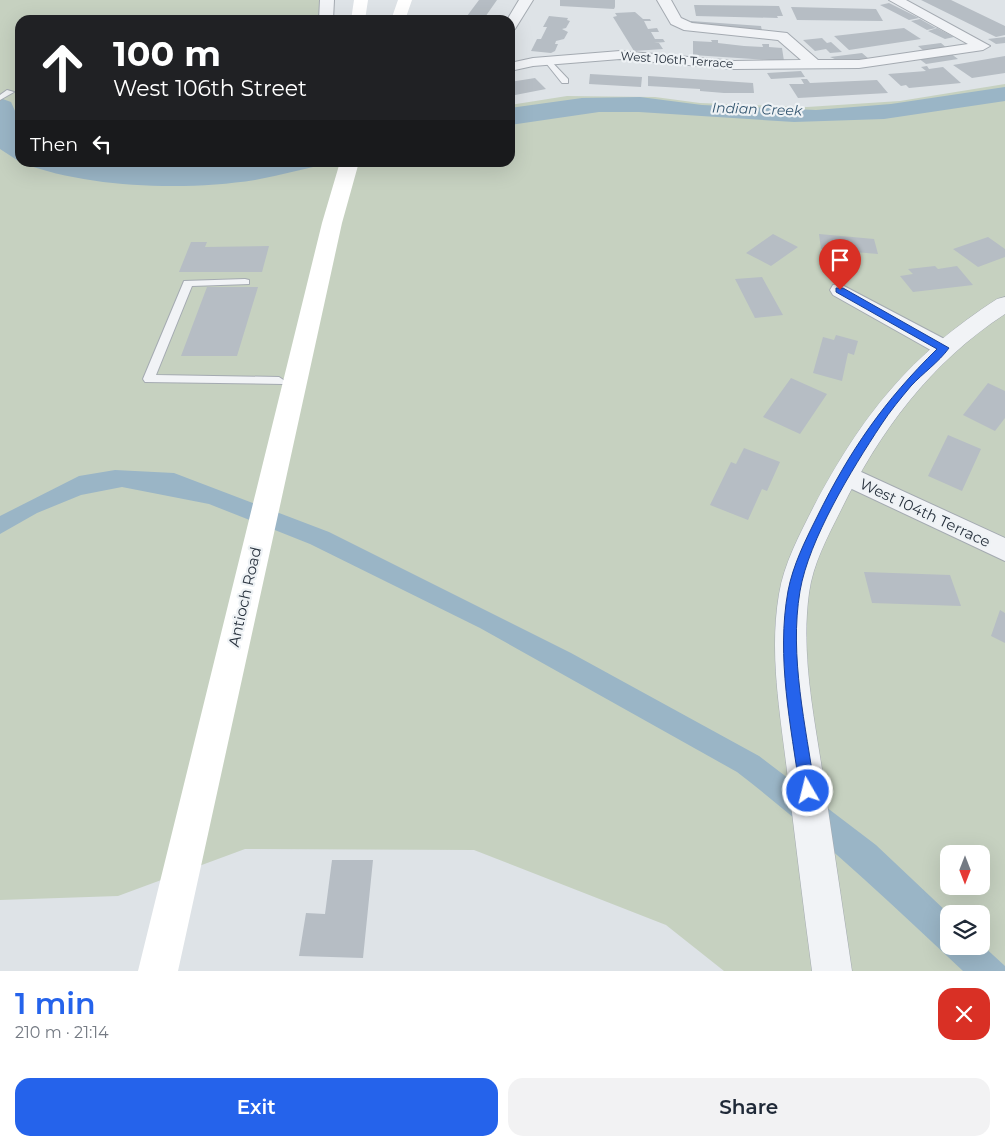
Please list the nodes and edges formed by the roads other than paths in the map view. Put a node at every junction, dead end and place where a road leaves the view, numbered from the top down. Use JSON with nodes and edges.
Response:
{"nodes":[{"id":1,"x":327,"y":0,"type":"edge"},
{"id":2,"x":361,"y":0,"type":"edge"},
{"id":3,"x":405,"y":0,"type":"edge"},
{"id":4,"x":526,"y":0,"type":"edge"},
{"id":5,"x":664,"y":0,"type":"edge"},
{"id":6,"x":896,"y":0,"type":"edge"},
{"id":7,"x":326,"y":15,"type":"edge"},
{"id":8,"x":359,"y":15,"type":"edge"},
{"id":9,"x":400,"y":15,"type":"edge"},
{"id":10,"x":515,"y":18,"type":"edge"},
{"id":11,"x":549,"y":61,"type":"junction"},
{"id":12,"x":814,"y":64,"type":"junction"},
{"id":13,"x":515,"y":65,"type":"edge"},
{"id":14,"x":565,"y":81,"type":"dead end"},
{"id":15,"x":10,"y":92,"type":"dead end"},
{"id":16,"x":0,"y":98,"type":"edge"},
{"id":17,"x":338,"y":167,"type":"edge"},
{"id":18,"x":349,"y":167,"type":"edge"},
{"id":19,"x":332,"y":223,"type":"junction"},
{"id":20,"x":245,"y":282,"type":"dead end"},
{"id":21,"x":840,"y":290,"type":"dead end"},
{"id":22,"x":1005,"y":304,"type":"edge"},
{"id":23,"x":944,"y":348,"type":"junction"},
{"id":24,"x":279,"y":381,"type":"dead end"},
{"id":25,"x":846,"y":475,"type":"junction"},
{"id":26,"x":1005,"y":550,"type":"edge"},
{"id":27,"x":158,"y":971,"type":"edge"},
{"id":28,"x":832,"y":971,"type":"edge"}],
"edges":[{"from":1,"to":7,"type":"street"},
{"from":2,"to":8,"type":"main road"},
{"from":3,"to":9,"type":"main road"},
{"from":4,"to":10,"type":"street"},
{"from":5,"to":12,"type":"street"},
{"from":6,"to":12,"type":"street","name":"West 106th Terrace"},
{"from":11,"to":12,"type":"street","name":"West 106th Terrace"},
{"from":11,"to":13,"type":"street","name":"West 106th Terrace"},
{"from":11,"to":14,"type":"lane"},
{"from":15,"to":16,"type":"lane"},
{"from":17,"to":19,"type":"main road","name":"Antioch Road"},
{"from":18,"to":19,"type":"main road","name":"Antioch Road"},
{"from":19,"to":27,"type":"main road","name":"Antioch Road"},
{"from":20,"to":24,"type":"lane"},
{"from":21,"to":23,"type":"street"},
{"from":22,"to":23,"type":"street"},
{"from":23,"to":25,"type":"street"},
{"from":25,"to":26,"type":"street","name":"West 104th Terrace"},
{"from":25,"to":28,"type":"street"}]}
